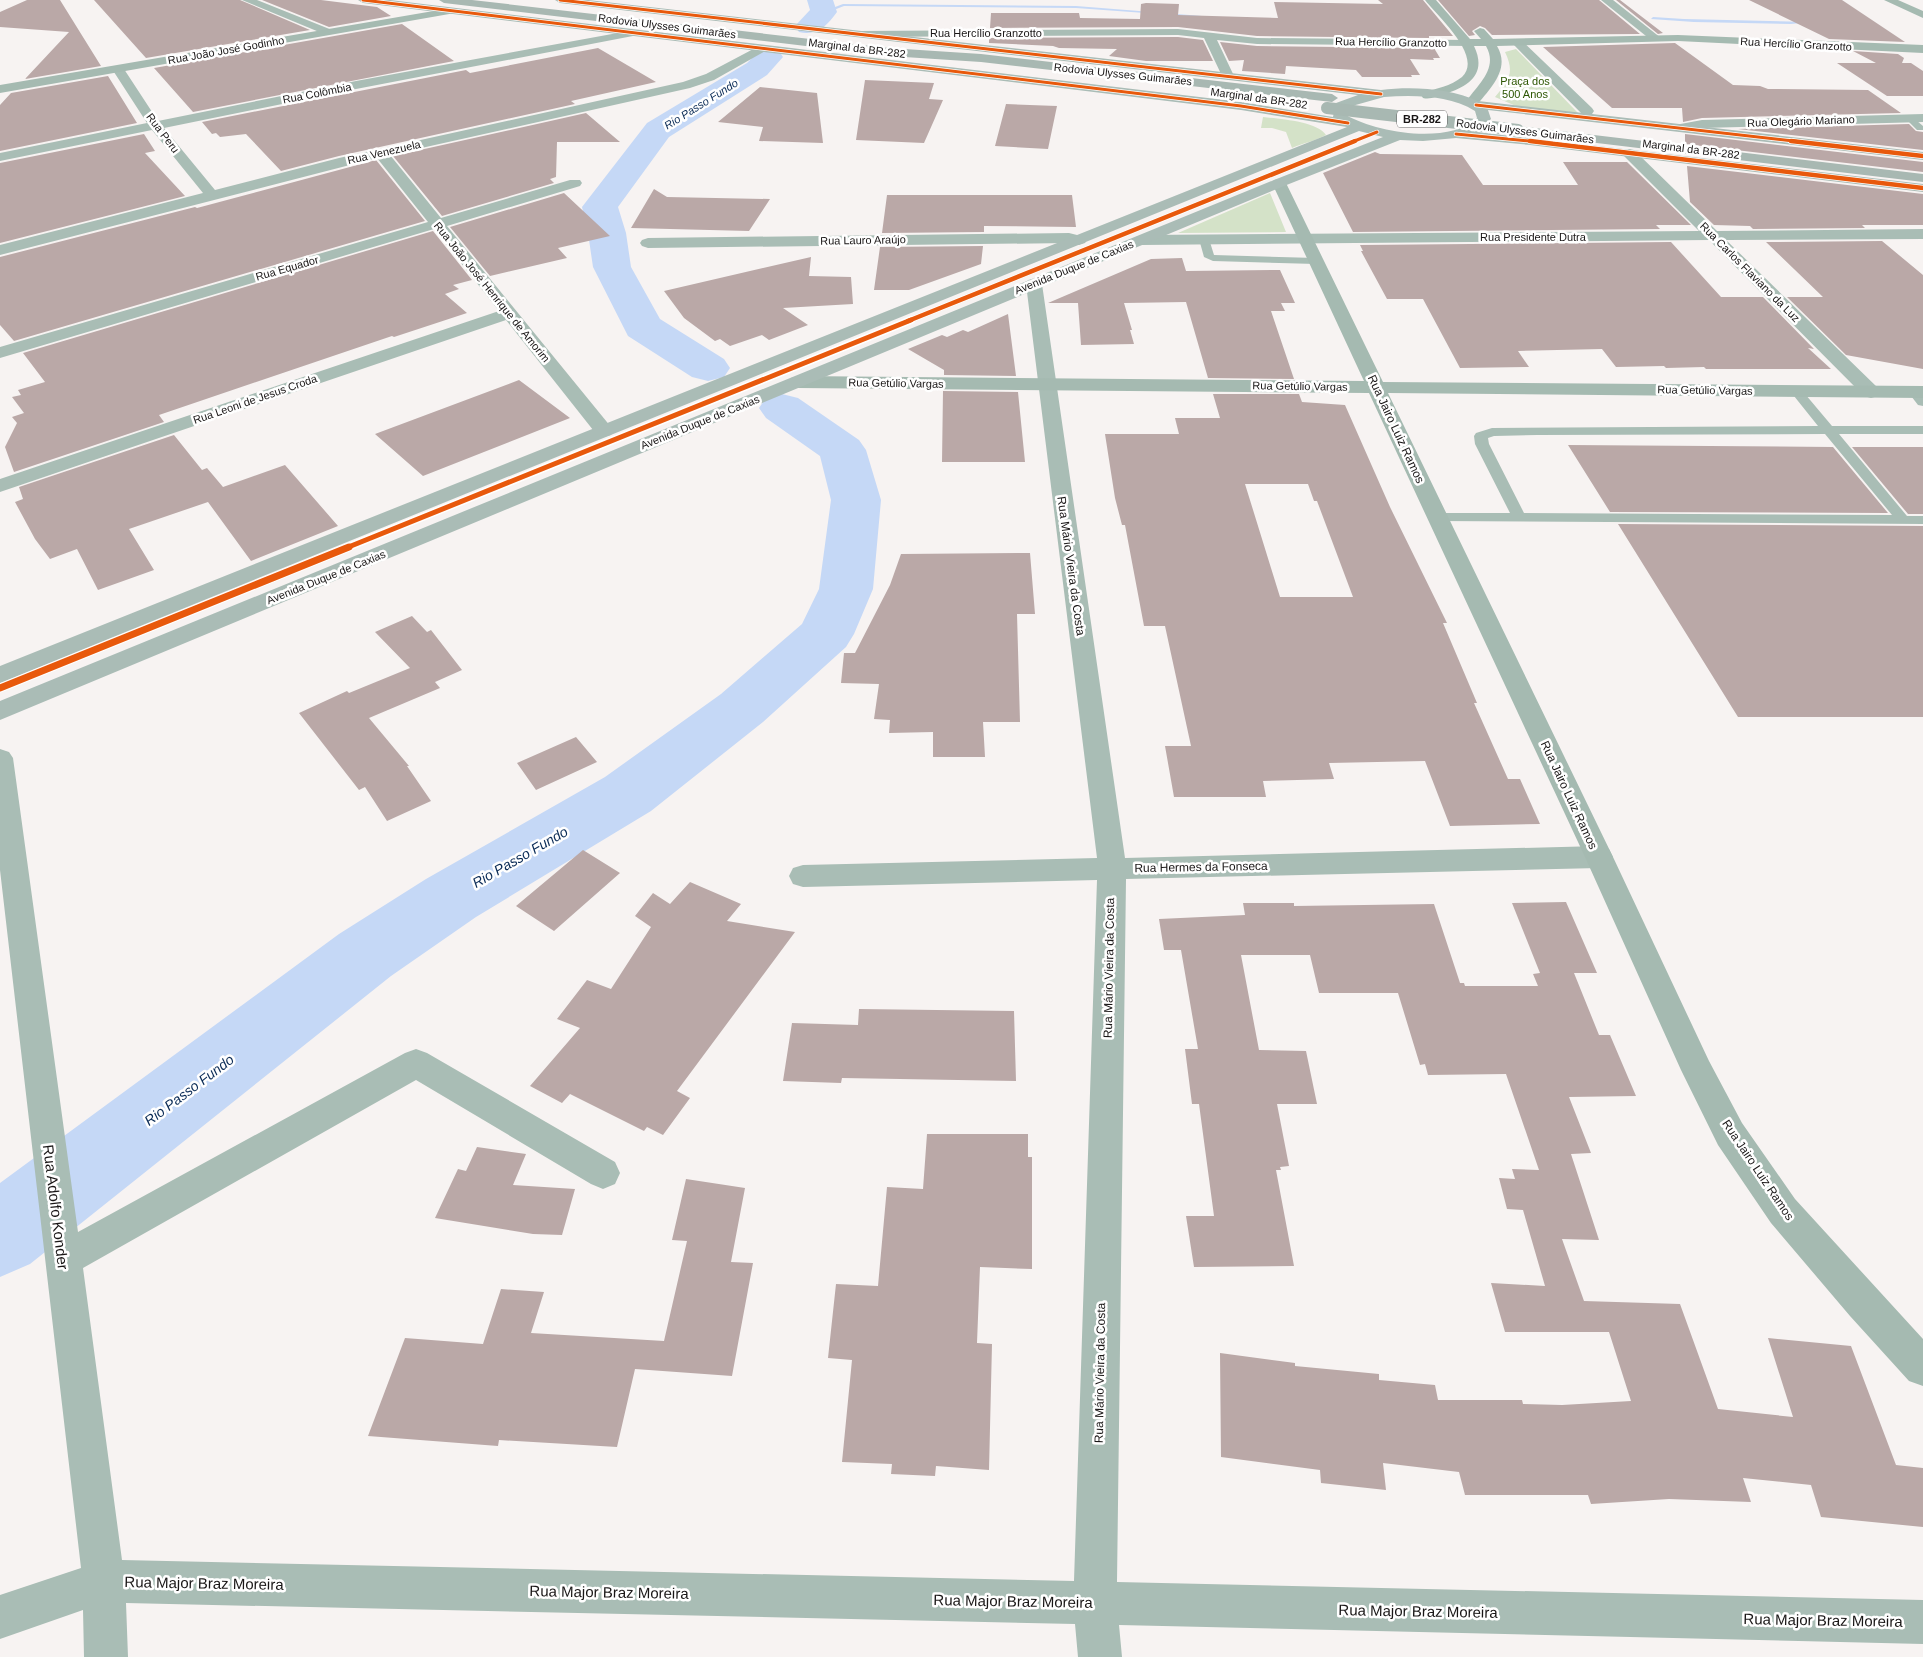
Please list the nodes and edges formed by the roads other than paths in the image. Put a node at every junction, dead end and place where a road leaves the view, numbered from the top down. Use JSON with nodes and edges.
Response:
{"nodes":[{"id":1,"x":247,"y":0,"type":"edge"},
{"id":2,"x":363,"y":0,"type":"edge"},
{"id":3,"x":444,"y":0,"type":"edge"},
{"id":4,"x":560,"y":0,"type":"edge"},
{"id":5,"x":1430,"y":0,"type":"edge"},
{"id":6,"x":1606,"y":0,"type":"edge"},
{"id":7,"x":1889,"y":0,"type":"edge"},
{"id":8,"x":451,"y":11,"type":"junction"},
{"id":9,"x":576,"y":15,"type":"junction"},
{"id":10,"x":1923,"y":16,"type":"edge"},
{"id":11,"x":1472,"y":22,"type":"dead end"},
{"id":12,"x":328,"y":32,"type":"junction"},
{"id":13,"x":634,"y":32,"type":"junction"},
{"id":14,"x":859,"y":34,"type":"junction"},
{"id":15,"x":1209,"y":36,"type":"junction"},
{"id":16,"x":1655,"y":38,"type":"junction"},
{"id":17,"x":1517,"y":42,"type":"junction"},
{"id":18,"x":1468,"y":43,"type":"junction"},
{"id":19,"x":1492,"y":43,"type":"junction"},
{"id":20,"x":763,"y":48,"type":"junction"},
{"id":21,"x":1923,"y":49,"type":"edge"},
{"id":22,"x":118,"y":69,"type":"junction"},
{"id":23,"x":1228,"y":76,"type":"junction"},
{"id":24,"x":0,"y":89,"type":"edge"},
{"id":25,"x":1381,"y":94,"type":"junction"},
{"id":26,"x":1427,"y":95,"type":"junction"},
{"id":27,"x":1473,"y":104,"type":"junction"},
{"id":28,"x":1587,"y":111,"type":"dead end"},
{"id":29,"x":1918,"y":121,"type":"edge"},
{"id":30,"x":1353,"y":125,"type":"junction"},
{"id":31,"x":1519,"y":125,"type":"junction"},
{"id":32,"x":155,"y":126,"type":"junction"},
{"id":33,"x":1680,"y":128,"type":"junction"},
{"id":34,"x":1456,"y":134,"type":"junction"},
{"id":35,"x":1401,"y":135,"type":"junction"},
{"id":36,"x":381,"y":153,"type":"junction"},
{"id":37,"x":1629,"y":153,"type":"junction"},
{"id":38,"x":1923,"y":156,"type":"edge"},
{"id":39,"x":0,"y":157,"type":"edge"},
{"id":40,"x":1923,"y":165,"type":"edge"},
{"id":41,"x":1923,"y":178,"type":"edge"},
{"id":42,"x":575,"y":183,"type":"dead end"},
{"id":43,"x":1279,"y":183,"type":"junction"},
{"id":44,"x":1923,"y":188,"type":"edge"},
{"id":45,"x":212,"y":195,"type":"junction"},
{"id":46,"x":437,"y":223,"type":"junction"},
{"id":47,"x":1923,"y":234,"type":"edge"},
{"id":48,"x":1713,"y":236,"type":"junction"},
{"id":49,"x":1305,"y":238,"type":"junction"},
{"id":50,"x":1204,"y":239,"type":"junction"},
{"id":51,"x":1079,"y":240,"type":"junction"},
{"id":52,"x":1142,"y":240,"type":"junction"},
{"id":53,"x":648,"y":243,"type":"dead end"},
{"id":54,"x":0,"y":250,"type":"edge"},
{"id":55,"x":1316,"y":261,"type":"junction"},
{"id":56,"x":1034,"y":284,"type":"junction"},
{"id":57,"x":509,"y":313,"type":"junction"},
{"id":58,"x":0,"y":352,"type":"edge"},
{"id":59,"x":798,"y":382,"type":"junction"},
{"id":60,"x":1047,"y":384,"type":"junction"},
{"id":61,"x":1376,"y":387,"type":"junction"},
{"id":62,"x":1796,"y":391,"type":"junction"},
{"id":63,"x":1871,"y":392,"type":"junction"},
{"id":64,"x":1920,"y":396,"type":"edge"},
{"id":65,"x":1828,"y":430,"type":"junction"},
{"id":66,"x":1923,"y":430,"type":"edge"},
{"id":67,"x":604,"y":431,"type":"junction"},
{"id":68,"x":0,"y":486,"type":"edge"},
{"id":69,"x":1437,"y":517,"type":"junction"},
{"id":70,"x":1519,"y":517,"type":"junction"},
{"id":71,"x":1902,"y":520,"type":"junction"},
{"id":72,"x":1923,"y":520,"type":"edge"},
{"id":73,"x":0,"y":675,"type":"edge"},
{"id":74,"x":0,"y":711,"type":"edge"},
{"id":75,"x":0,"y":758,"type":"edge"},
{"id":76,"x":1599,"y":857,"type":"junction"},
{"id":77,"x":1112,"y":869,"type":"junction"},
{"id":78,"x":803,"y":876,"type":"dead end"},
{"id":79,"x":603,"y":1174,"type":"dead end"},
{"id":80,"x":63,"y":1259,"type":"junction"},
{"id":81,"x":1923,"y":1367,"type":"edge"},
{"id":82,"x":104,"y":1581,"type":"junction"},
{"id":83,"x":1095,"y":1604,"type":"junction"},
{"id":84,"x":0,"y":1617,"type":"edge"},
{"id":85,"x":1923,"y":1622,"type":"edge"},
{"id":86,"x":106,"y":1657,"type":"edge"},
{"id":87,"x":1100,"y":1657,"type":"edge"}],
"edges":[{"from":1,"to":12,"type":"street"},
{"from":2,"to":8,"type":"main road","name":"Marginal da BR-282"},
{"from":3,"to":9,"type":"highway","name":"Rodovia Ulysses Guimarães","number":"BR-282"},
{"from":4,"to":14,"type":"main road","name":"Marginal da BR-282"},
{"from":5,"to":18,"type":"street"},
{"from":6,"to":16,"type":"street"},
{"from":7,"to":10,"type":"street"},
{"from":8,"to":12,"type":"street","name":"Rua João José Godinho"},
{"from":8,"to":13,"type":"main road","name":"Marginal da BR-282"},
{"from":9,"to":20,"type":"highway"},
{"from":9,"to":31,"type":"highway","name":"Rodovia Ulysses Guimarães","number":"BR-282","bridge":true},
{"from":11,"to":19,"type":"street"},
{"from":12,"to":22,"type":"street","name":"Rua João José Godinho"},
{"from":13,"to":20,"type":"main road","name":"Marginal da BR-282"},
{"from":13,"to":32,"type":"street","name":"Rua Colômbia"},
{"from":14,"to":15,"type":"street","name":"Rua Hercílio Granzotto"},
{"from":14,"to":23,"type":"main road","name":"Marginal da BR-282"},
{"from":15,"to":18,"type":"street","name":"Rua Hercílio Granzotto"},
{"from":15,"to":23,"type":"street"},
{"from":16,"to":17,"type":"street","name":"Rua Hercílio Granzotto"},
{"from":16,"to":21,"type":"street","name":"Rua Hercílio Granzotto"},
{"from":17,"to":19,"type":"street","name":"Rua Hercílio Granzotto"},
{"from":17,"to":28,"type":"street"},
{"from":18,"to":19,"type":"street","name":"Rua Hercílio Granzotto"},
{"from":18,"to":26,"type":"street"},
{"from":19,"to":27,"type":"street"},
{"from":20,"to":30,"type":"main road","name":"Marginal da BR-282"},
{"from":20,"to":36,"type":"street","name":"Rua Venezuela"},
{"from":22,"to":24,"type":"street","name":"Rua João José Godinho"},
{"from":22,"to":32,"type":"street","name":"Rua Peru"},
{"from":23,"to":25,"type":"main road","name":"Marginal da BR-282"},
{"from":25,"to":26,"type":"main road","name":"Marginal da BR-282"},
{"from":25,"to":30,"type":"main road"},
{"from":26,"to":27,"type":"main road","name":"Marginal da BR-282"},
{"from":27,"to":33,"type":"main road","name":"Marginal da BR-282"},
{"from":27,"to":34,"type":"main road"},
{"from":29,"to":33,"type":"street","name":"Rua Olegário Mariano"},
{"from":30,"to":35,"type":"main road","name":"Marginal da BR-282"},
{"from":30,"to":51,"type":"main road","name":"Avenida Duque de Caxias"},
{"from":31,"to":40,"type":"highway","name":"Rodovia Ulysses Guimarães","number":"BR-282"},
{"from":31,"to":41,"type":"highway","name":"Rodovia Ulysses Guimarães","number":"BR-282"},
{"from":32,"to":39,"type":"street","name":"Rua Colômbia"},
{"from":32,"to":45,"type":"street","name":"Rua Peru"},
{"from":33,"to":38,"type":"main road","name":"Marginal da BR-282"},
{"from":34,"to":35,"type":"main road"},
{"from":34,"to":37,"type":"main road","name":"Marginal da BR-282"},
{"from":35,"to":43,"type":"main road","name":"Avenida Duque de Caxias"},
{"from":36,"to":45,"type":"street","name":"Rua Venezuela"},
{"from":36,"to":46,"type":"street","name":"Rua João José Henrique de Amorim"},
{"from":37,"to":44,"type":"main road","name":"Marginal da BR-282"},
{"from":37,"to":48,"type":"street","name":"Rua Carlos Flaviano da Luz"},
{"from":42,"to":46,"type":"street","name":"Rua Equador"},
{"from":43,"to":49,"type":"street","name":"Rua Jairo Luiz Ramos"},
{"from":43,"to":52,"type":"main road","name":"Avenida Duque de Caxias"},
{"from":45,"to":54,"type":"street","name":"Rua Venezuela"},
{"from":46,"to":57,"type":"street","name":"Rua João José Henrique de Amorim"},
{"from":46,"to":58,"type":"street","name":"Rua Equador"},
{"from":47,"to":48,"type":"street","name":"Rua Presidente Dutra"},
{"from":48,"to":49,"type":"street","name":"Rua Presidente Dutra"},
{"from":48,"to":63,"type":"street","name":"Rua Carlos Flaviano da Luz"},
{"from":49,"to":50,"type":"street","name":"Rua Presidente Dutra"},
{"from":49,"to":55,"type":"street","name":"Rua Jairo Luiz Ramos"},
{"from":50,"to":52,"type":"street","name":"Rua Presidente Dutra"},
{"from":50,"to":55,"type":"lane"},
{"from":51,"to":53,"type":"street","name":"Rua Lauro Araújo"},
{"from":51,"to":67,"type":"main road","name":"Avenida Duque de Caxias"},
{"from":52,"to":56,"type":"main road","name":"Avenida Duque de Caxias"},
{"from":55,"to":61,"type":"street","name":"Rua Jairo Luiz Ramos"},
{"from":56,"to":59,"type":"main road","name":"Avenida Duque de Caxias"},
{"from":56,"to":60,"type":"street","name":"Rua Mário Vieira da Costa"},
{"from":57,"to":67,"type":"street","name":"Rua João José Henrique de Amorim"},
{"from":57,"to":68,"type":"street","name":"Rua Leoni de Jesus Croda"},
{"from":59,"to":60,"type":"street","name":"Rua Getúlio Vargas"},
{"from":59,"to":74,"type":"main road","name":"Avenida Duque de Caxias"},
{"from":60,"to":61,"type":"street","name":"Rua Getúlio Vargas"},
{"from":60,"to":77,"type":"street","name":"Rua Mário Vieira da Costa"},
{"from":61,"to":62,"type":"street","name":"Rua Getúlio Vargas"},
{"from":61,"to":69,"type":"street","name":"Rua Jairo Luiz Ramos"},
{"from":62,"to":63,"type":"street","name":"Rua Getúlio Vargas"},
{"from":62,"to":65,"type":"lane"},
{"from":63,"to":64,"type":"street","name":"Rua Getúlio Vargas"},
{"from":65,"to":66,"type":"lane"},
{"from":65,"to":70,"type":"lane"},
{"from":65,"to":71,"type":"lane"},
{"from":67,"to":73,"type":"main road","name":"Avenida Duque de Caxias"},
{"from":69,"to":70,"type":"lane"},
{"from":69,"to":76,"type":"street","name":"Rua Jairo Luiz Ramos"},
{"from":70,"to":71,"type":"lane"},
{"from":71,"to":72,"type":"lane"},
{"from":75,"to":80,"type":"street","name":"Rua Adolfo Konder"},
{"from":76,"to":77,"type":"street","name":"Rua Hermes da Fonseca"},
{"from":76,"to":81,"type":"street","name":"Rua Jairo Luiz Ramos"},
{"from":77,"to":78,"type":"street","name":"Rua Hermes da Fonseca"},
{"from":77,"to":83,"type":"street","name":"Rua Mário Vieira da Costa"},
{"from":79,"to":80,"type":"street"},
{"from":80,"to":82,"type":"street","name":"Rua Adolfo Konder"},
{"from":82,"to":83,"type":"street","name":"Rua Major Braz Moreira"},
{"from":82,"to":84,"type":"street"},
{"from":82,"to":86,"type":"street","name":"Rua Adolfo Konder"},
{"from":83,"to":85,"type":"street","name":"Rua Major Braz Moreira"},
{"from":83,"to":87,"type":"street","name":"Rua Mário Vieira da Costa"}]}
